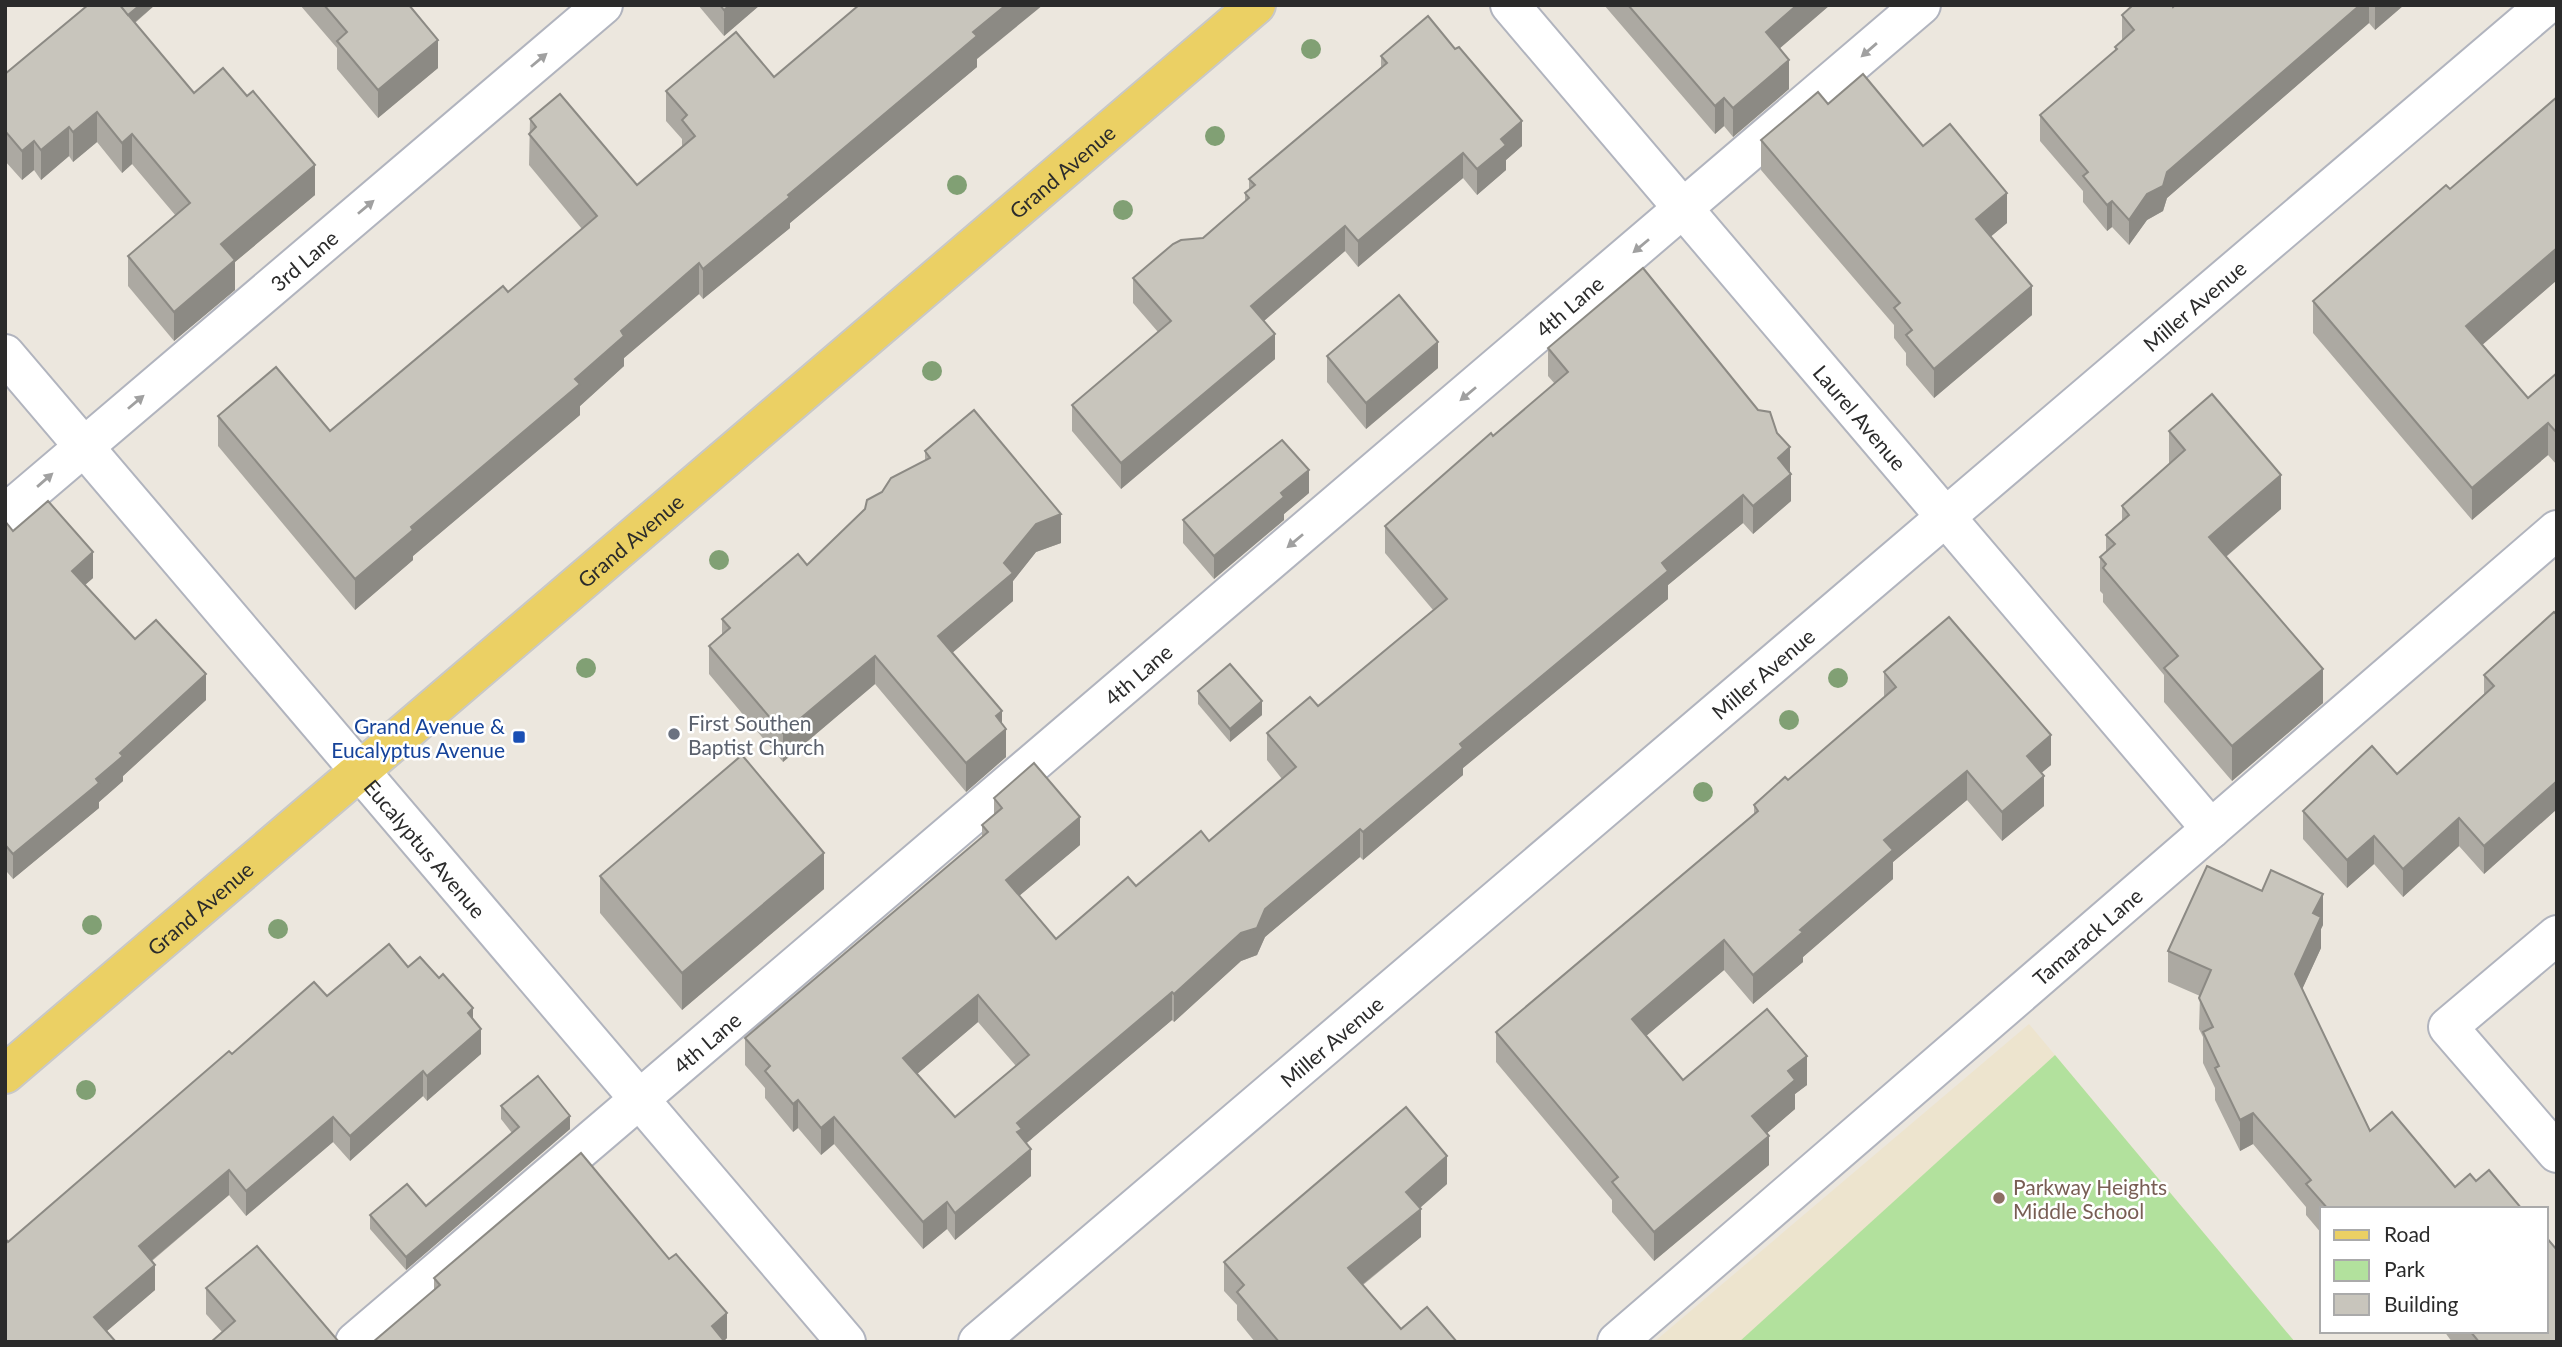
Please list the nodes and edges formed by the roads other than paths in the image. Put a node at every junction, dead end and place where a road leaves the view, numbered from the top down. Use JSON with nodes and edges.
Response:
{"nodes":[{"id":1,"x":603,"y":5,"type":"edge"},
{"id":2,"x":1256,"y":5,"type":"edge"},
{"id":3,"x":1510,"y":5,"type":"edge"},
{"id":4,"x":1921,"y":5,"type":"edge"},
{"id":5,"x":2546,"y":5,"type":"edge"},
{"id":6,"x":1683,"y":209,"type":"junction"},
{"id":7,"x":5,"y":354,"type":"edge"},
{"id":8,"x":84,"y":446,"type":"junction"},
{"id":9,"x":5,"y":514,"type":"edge"},
{"id":10,"x":1944,"y":520,"type":"junction"},
{"id":11,"x":2557,"y":530,"type":"edge"},
{"id":12,"x":360,"y":770,"type":"junction"},
{"id":13,"x":2211,"y":829,"type":"junction"},
{"id":14,"x":2557,"y":935,"type":"edge"},
{"id":15,"x":5,"y":1074,"type":"edge"},
{"id":16,"x":640,"y":1098,"type":"junction"},
{"id":17,"x":2557,"y":1153,"type":"edge"},
{"id":18,"x":355,"y":1342,"type":"edge"},
{"id":19,"x":846,"y":1342,"type":"edge"},
{"id":20,"x":978,"y":1342,"type":"edge"},
{"id":21,"x":1617,"y":1342,"type":"edge"}],
"edges":[{"from":8,"to":1,"type":"street","name":"3rd Lane","one_way":true},
{"from":2,"to":12,"type":"main road","name":"Grand Avenue"},
{"from":3,"to":6,"type":"street","name":"Laurel Avenue"},
{"from":4,"to":6,"type":"street","name":"4th Lane","one_way":true},
{"from":5,"to":10,"type":"street","name":"Miller Avenue"},
{"from":6,"to":10,"type":"street","name":"Laurel Avenue"},
{"from":6,"to":16,"type":"street","name":"4th Lane","one_way":true},
{"from":7,"to":8,"type":"street","name":"Eucalyptus Avenue"},
{"from":9,"to":8,"type":"street","name":"3rd Lane","one_way":true},
{"from":8,"to":12,"type":"street","name":"Eucalyptus Avenue"},
{"from":10,"to":13,"type":"street","name":"Laurel Avenue"},
{"from":10,"to":20,"type":"street","name":"Miller Avenue"},
{"from":11,"to":13,"type":"street","name":"Tamarack Lane"},
{"from":12,"to":15,"type":"main road","name":"Grand Avenue"},
{"from":12,"to":16,"type":"street","name":"Eucalyptus Avenue"},
{"from":13,"to":21,"type":"street","name":"Tamarack Lane"},
{"from":14,"to":17,"type":"street"},
{"from":16,"to":18,"type":"street","name":"4th Lane"},
{"from":16,"to":19,"type":"street","name":"Eucalyptus Avenue"}]}
